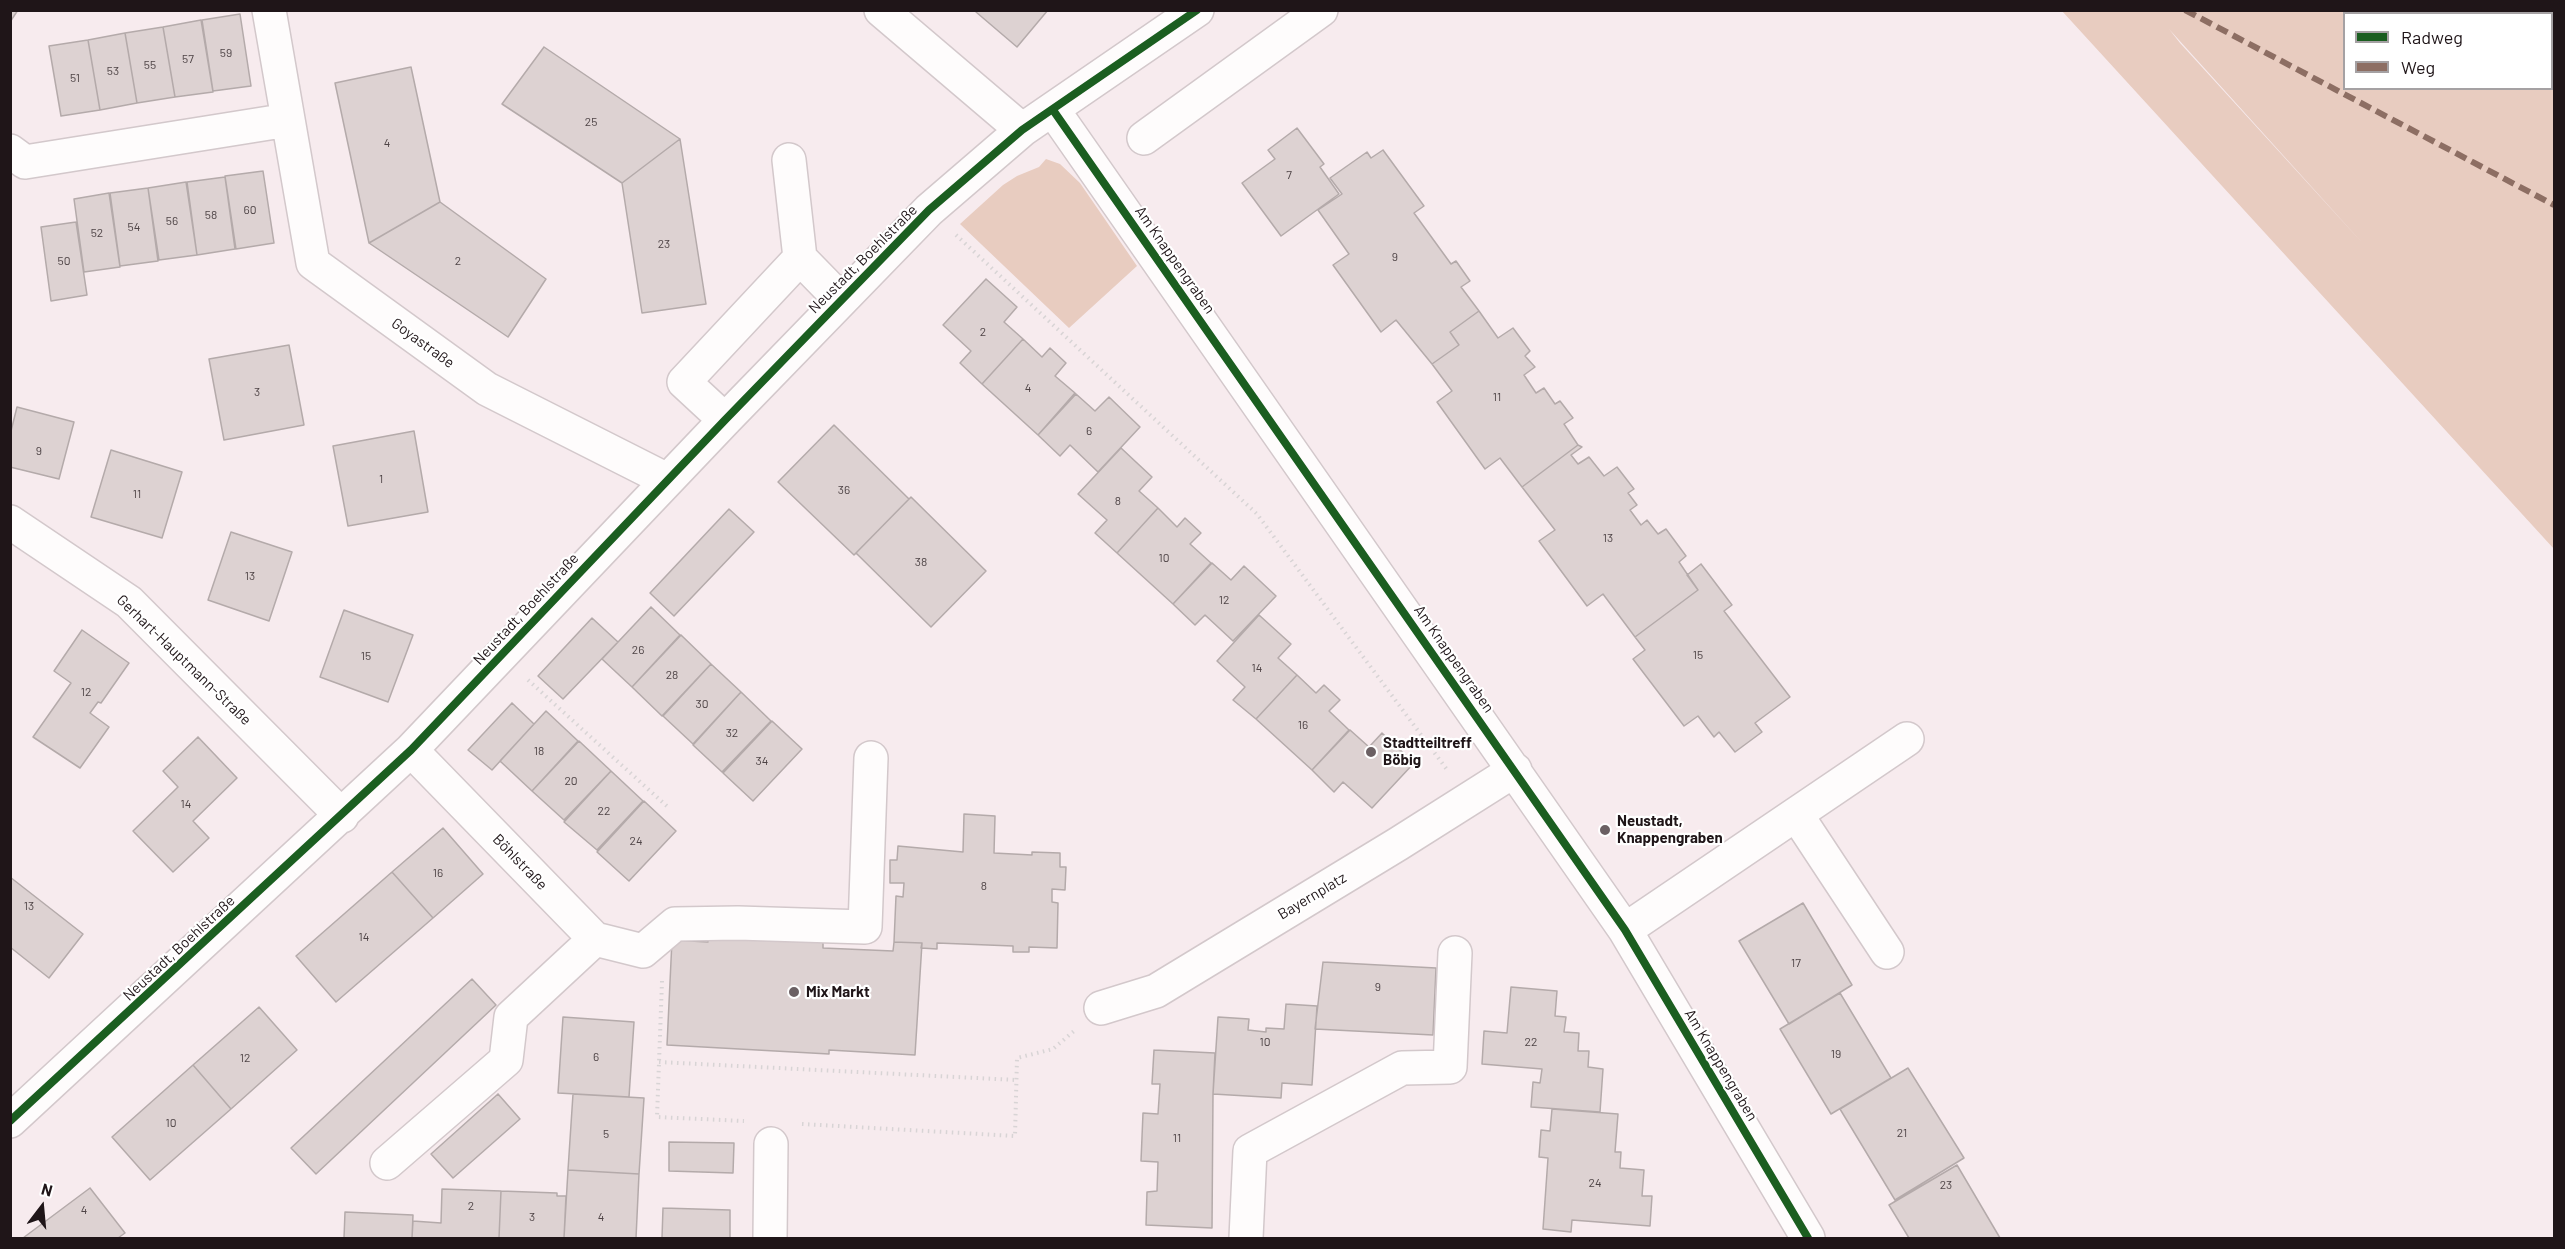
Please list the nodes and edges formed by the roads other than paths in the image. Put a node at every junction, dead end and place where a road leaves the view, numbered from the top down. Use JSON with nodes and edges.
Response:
{"nodes":[{"id":1,"x":269,"y":10,"type":"edge"},
{"id":2,"x":881,"y":10,"type":"edge"},
{"id":3,"x":1197,"y":10,"type":"edge"},
{"id":4,"x":1321,"y":10,"type":"edge"},
{"id":5,"x":1053,"y":110,"type":"junction"},
{"id":6,"x":288,"y":120,"type":"junction"},
{"id":7,"x":1022,"y":130,"type":"junction"},
{"id":8,"x":1144,"y":138,"type":"dead end"},
{"id":9,"x":10,"y":151,"type":"edge"},
{"id":10,"x":789,"y":160,"type":"dead end"},
{"id":11,"x":800,"y":258,"type":"junction"},
{"id":12,"x":841,"y":300,"type":"junction"},
{"id":13,"x":725,"y":420,"type":"junction"},
{"id":14,"x":667,"y":480,"type":"junction"},
{"id":15,"x":10,"y":522,"type":"edge"},
{"id":16,"x":1907,"y":738,"type":"dead end"},
{"id":17,"x":411,"y":750,"type":"junction"},
{"id":18,"x":871,"y":758,"type":"dead end"},
{"id":19,"x":1515,"y":770,"type":"junction"},
{"id":20,"x":1796,"y":814,"type":"junction"},
{"id":21,"x":342,"y":816,"type":"junction"},
{"id":22,"x":1625,"y":930,"type":"junction"},
{"id":23,"x":595,"y":939,"type":"junction"},
{"id":24,"x":1887,"y":952,"type":"dead end"},
{"id":25,"x":1455,"y":953,"type":"dead end"},
{"id":26,"x":1101,"y":1008,"type":"road end"},
{"id":27,"x":10,"y":1120,"type":"edge"},
{"id":28,"x":771,"y":1134,"type":"road end"},
{"id":29,"x":387,"y":1163,"type":"dead end"},
{"id":30,"x":770,"y":1239,"type":"edge"},
{"id":31,"x":1246,"y":1239,"type":"edge"},
{"id":32,"x":1808,"y":1239,"type":"edge"}],
"edges":[{"from":1,"to":6,"type":"street","name":"Goyastraße"},
{"from":2,"to":7,"type":"street"},
{"from":3,"to":5,"type":"street","name":"Neustadt, Boehlstraße"},
{"from":4,"to":8,"type":"street"},
{"from":5,"to":7,"type":"street","name":"Neustadt, Boehlstraße"},
{"from":5,"to":19,"type":"street","name":"Am Knappengraben"},
{"from":6,"to":9,"type":"street"},
{"from":6,"to":14,"type":"street","name":"Goyastraße"},
{"from":7,"to":12,"type":"street","name":"Neustadt, Boehlstraße"},
{"from":10,"to":11,"type":"street"},
{"from":11,"to":12,"type":"street"},
{"from":11,"to":13,"type":"street"},
{"from":12,"to":13,"type":"street","name":"Neustadt, Boehlstraße"},
{"from":13,"to":14,"type":"street","name":"Neustadt, Boehlstraße"},
{"from":14,"to":17,"type":"street","name":"Neustadt, Boehlstraße"},
{"from":15,"to":21,"type":"street","name":"Gerhart-Hauptmann-Straße"},
{"from":16,"to":20,"type":"street"},
{"from":17,"to":21,"type":"street","name":"Neustadt, Boehlstraße"},
{"from":17,"to":23,"type":"street","name":"Böhlstraße"},
{"from":18,"to":23,"type":"street"},
{"from":19,"to":22,"type":"street","name":"Am Knappengraben"},
{"from":19,"to":26,"type":"street","name":"Bayernplatz"},
{"from":20,"to":22,"type":"street"},
{"from":20,"to":24,"type":"street"},
{"from":21,"to":27,"type":"street","name":"Neustadt, Boehlstraße"},
{"from":22,"to":32,"type":"street","name":"Am Knappengraben"},
{"from":23,"to":29,"type":"street"},
{"from":25,"to":31,"type":"street"},
{"from":28,"to":30,"type":"street"}]}
